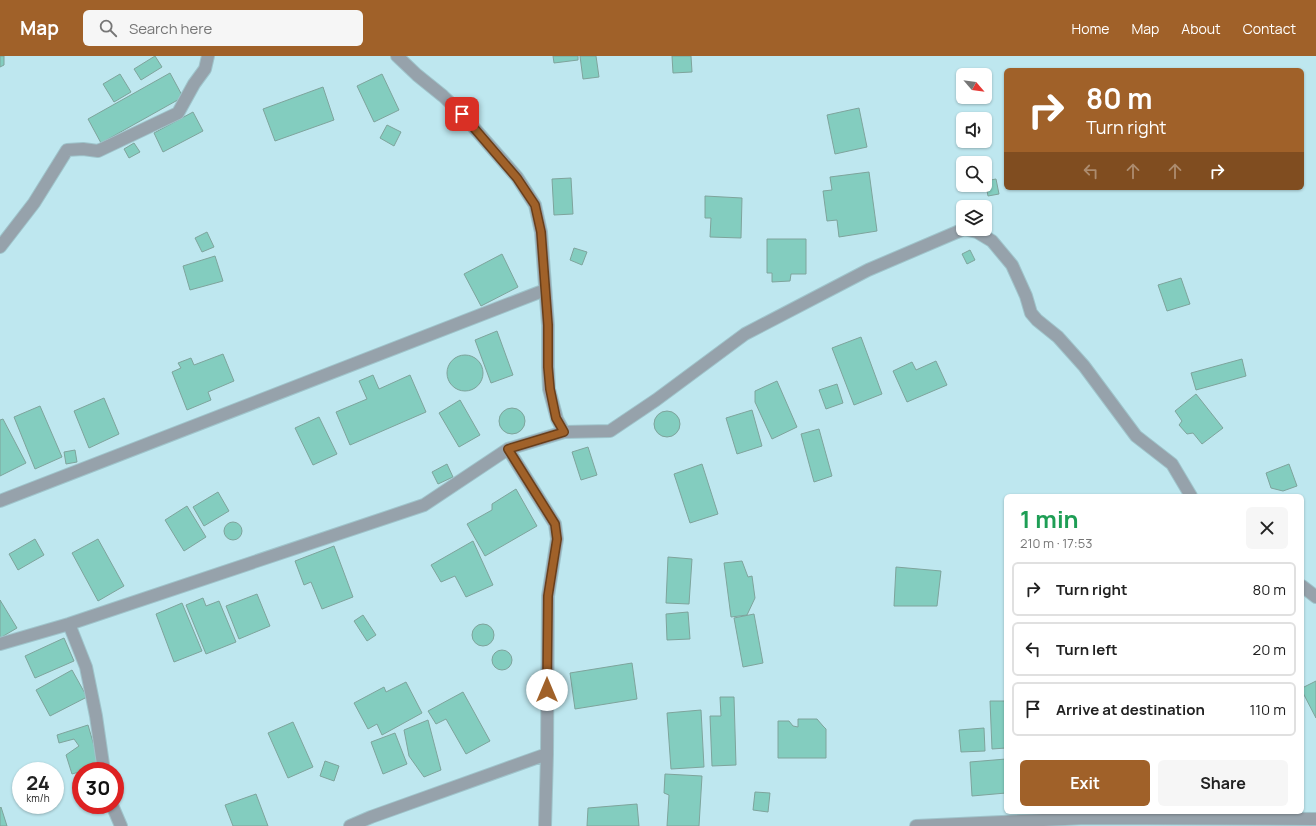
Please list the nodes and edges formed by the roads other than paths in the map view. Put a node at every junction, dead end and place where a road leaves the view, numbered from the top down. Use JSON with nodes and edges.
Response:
{"nodes":[{"id":1,"x":208,"y":56,"type":"edge"},
{"id":2,"x":397,"y":56,"type":"edge"},
{"id":3,"x":0,"y":247,"type":"edge"},
{"id":4,"x":545,"y":290,"type":"junction"},
{"id":5,"x":564,"y":432,"type":"junction"},
{"id":6,"x":508,"y":449,"type":"junction"},
{"id":7,"x":1190,"y":494,"type":"edge"},
{"id":8,"x":0,"y":501,"type":"edge"},
{"id":9,"x":1304,"y":588,"type":"edge"},
{"id":10,"x":1316,"y":597,"type":"edge"},
{"id":11,"x":70,"y":624,"type":"junction"},
{"id":12,"x":0,"y":644,"type":"edge"},
{"id":13,"x":547,"y":754,"type":"junction"},
{"id":14,"x":103,"y":762,"type":"edge"},
{"id":15,"x":116,"y":814,"type":"edge"},
{"id":16,"x":1316,"y":819,"type":"edge"},
{"id":17,"x":121,"y":826,"type":"edge"},
{"id":18,"x":350,"y":826,"type":"edge"},
{"id":19,"x":545,"y":826,"type":"edge"},
{"id":20,"x":916,"y":826,"type":"edge"}],
"edges":[{"from":1,"to":3,"type":"street"},
{"from":2,"to":4,"type":"street"},
{"from":4,"to":5,"type":"street"},
{"from":4,"to":8,"type":"street"},
{"from":5,"to":6,"type":"street"},
{"from":5,"to":7,"type":"street"},
{"from":6,"to":11,"type":"street"},
{"from":6,"to":13,"type":"street"},
{"from":9,"to":10,"type":"street"},
{"from":11,"to":12,"type":"street"},
{"from":11,"to":14,"type":"street"},
{"from":13,"to":18,"type":"street"},
{"from":13,"to":19,"type":"street"},
{"from":15,"to":17,"type":"street"},
{"from":16,"to":20,"type":"street"}]}
